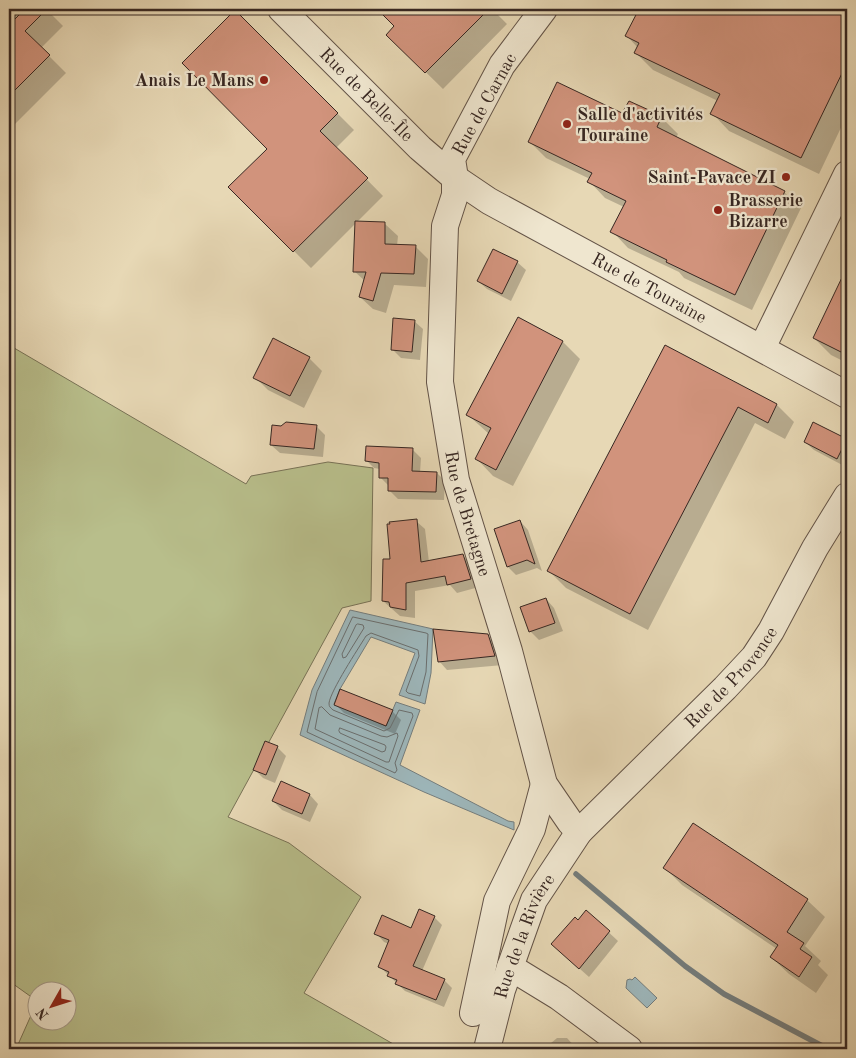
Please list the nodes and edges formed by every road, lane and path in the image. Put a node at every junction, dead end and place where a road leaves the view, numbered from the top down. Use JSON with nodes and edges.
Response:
{"nodes":[{"id":1,"x":281,"y":9,"type":"edge"},
{"id":2,"x":544,"y":9,"type":"edge"},
{"id":3,"x":847,"y":174,"type":"edge"},
{"id":4,"x":455,"y":178,"type":"junction"},
{"id":5,"x":762,"y":348,"type":"junction"},
{"id":6,"x":847,"y":395,"type":"edge"},
{"id":7,"x":847,"y":496,"type":"edge"},
{"id":8,"x":544,"y":784,"type":"junction"},
{"id":9,"x":579,"y":832,"type":"junction"},
{"id":10,"x":510,"y":966,"type":"junction"},
{"id":11,"x":473,"y":1013,"type":"dead end"},
{"id":12,"x":487,"y":1049,"type":"edge"},
{"id":13,"x":629,"y":1049,"type":"edge"}],
"edges":[{"from":1,"to":4,"type":"street","name":"Rue de Belle-Île"},
{"from":2,"to":4,"type":"street","name":"Rue de Carnac"},
{"from":3,"to":5,"type":"street"},
{"from":4,"to":5,"type":"street","name":"Rue de Touraine"},
{"from":4,"to":8,"type":"street","name":"Rue de Bretagne"},
{"from":5,"to":6,"type":"street","name":"Rue de Touraine"},
{"from":7,"to":9,"type":"street","name":"Rue de Provence"},
{"from":8,"to":9,"type":"street","name":"Rue de Bretagne"},
{"from":8,"to":11,"type":"street"},
{"from":9,"to":10,"type":"street","name":"Rue de la Rivière"},
{"from":10,"to":12,"type":"street","name":"Rue de la Rivière"},
{"from":10,"to":13,"type":"street"}]}
